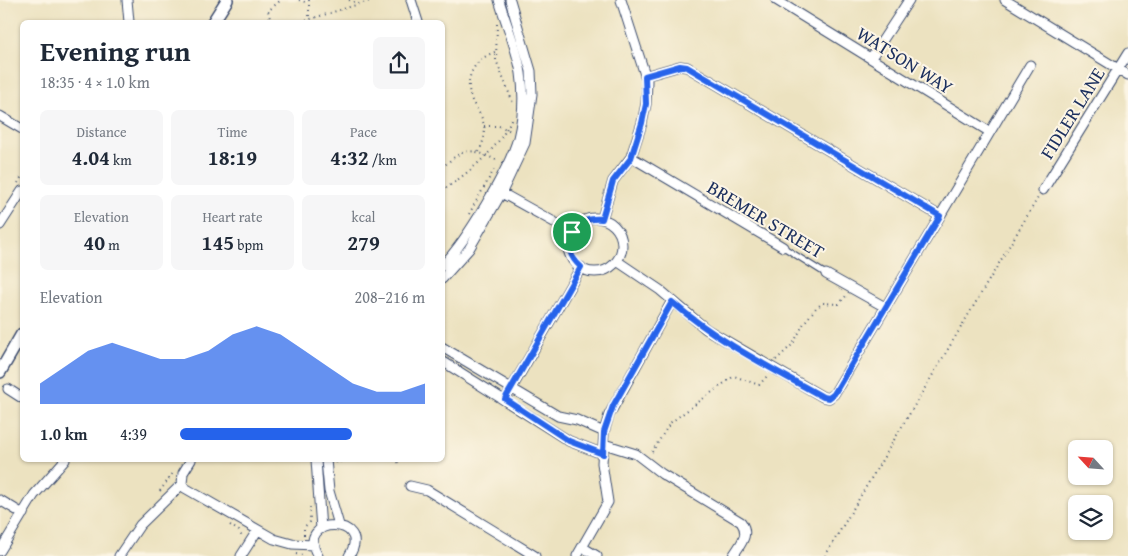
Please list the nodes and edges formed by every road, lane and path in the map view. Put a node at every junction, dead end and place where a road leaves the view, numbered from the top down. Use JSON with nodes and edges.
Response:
{"nodes":[{"id":1,"x":127,"y":0,"type":"edge"},
{"id":2,"x":227,"y":0,"type":"edge"},
{"id":3,"x":281,"y":0,"type":"edge"},
{"id":4,"x":299,"y":0,"type":"edge"},
{"id":5,"x":349,"y":0,"type":"edge"},
{"id":6,"x":373,"y":0,"type":"edge"},
{"id":7,"x":411,"y":0,"type":"edge"},
{"id":8,"x":499,"y":0,"type":"edge"},
{"id":9,"x":510,"y":0,"type":"edge"},
{"id":10,"x":621,"y":0,"type":"edge"},
{"id":11,"x":908,"y":0,"type":"edge"},
{"id":12,"x":1004,"y":0,"type":"edge"},
{"id":13,"x":781,"y":1,"type":"edge"},
{"id":14,"x":309,"y":2,"type":"edge"},
{"id":15,"x":359,"y":4,"type":"junction"},
{"id":16,"x":128,"y":20,"type":"edge"},
{"id":17,"x":214,"y":20,"type":"edge"},
{"id":18,"x":271,"y":20,"type":"edge"},
{"id":19,"x":310,"y":20,"type":"joint"},
{"id":20,"x":417,"y":20,"type":"edge"},
{"id":21,"x":497,"y":21,"type":"dead end"},
{"id":22,"x":495,"y":52,"type":"junction"},
{"id":23,"x":1128,"y":53,"type":"edge"},
{"id":24,"x":871,"y":58,"type":"junction"},
{"id":25,"x":1030,"y":65,"type":"dead end"},
{"id":26,"x":1119,"y":69,"type":"junction"},
{"id":27,"x":1128,"y":74,"type":"edge"},
{"id":28,"x":645,"y":76,"type":"junction"},
{"id":29,"x":514,"y":109,"type":"dead end"},
{"id":30,"x":0,"y":116,"type":"edge"},
{"id":31,"x":484,"y":126,"type":"junction"},
{"id":32,"x":20,"y":128,"type":"edge"},
{"id":33,"x":507,"y":128,"type":"junction"},
{"id":34,"x":511,"y":131,"type":"junction"},
{"id":35,"x":990,"y":132,"type":"junction"},
{"id":36,"x":509,"y":136,"type":"dead end"},
{"id":37,"x":479,"y":152,"type":"junction"},
{"id":38,"x":486,"y":155,"type":"junction"},
{"id":39,"x":631,"y":158,"type":"junction"},
{"id":40,"x":445,"y":165,"type":"edge"},
{"id":41,"x":445,"y":189,"type":"edge"},
{"id":42,"x":1043,"y":190,"type":"joint"},
{"id":43,"x":498,"y":191,"type":"junction"},
{"id":44,"x":20,"y":194,"type":"edge"},
{"id":45,"x":940,"y":216,"type":"junction"},
{"id":46,"x":602,"y":219,"type":"junction"},
{"id":47,"x":464,"y":222,"type":"dead end"},
{"id":48,"x":0,"y":225,"type":"edge"},
{"id":49,"x":572,"y":232,"type":"junction"},
{"id":50,"x":783,"y":247,"type":"joint"},
{"id":51,"x":617,"y":261,"type":"junction"},
{"id":52,"x":445,"y":262,"type":"edge"},
{"id":53,"x":581,"y":267,"type":"junction"},
{"id":54,"x":826,"y":274,"type":"joint"},
{"id":55,"x":445,"y":276,"type":"edge"},
{"id":56,"x":851,"y":288,"type":"junction"},
{"id":57,"x":672,"y":302,"type":"junction"},
{"id":58,"x":885,"y":307,"type":"junction"},
{"id":59,"x":20,"y":337,"type":"edge"},
{"id":60,"x":445,"y":350,"type":"edge"},
{"id":61,"x":776,"y":360,"type":"dead end"},
{"id":62,"x":445,"y":363,"type":"edge"},
{"id":63,"x":0,"y":372,"type":"edge"},
{"id":64,"x":768,"y":375,"type":"dead end"},
{"id":65,"x":8,"y":389,"type":"dead end"},
{"id":66,"x":512,"y":389,"type":"junction"},
{"id":67,"x":20,"y":397,"type":"edge"},
{"id":68,"x":505,"y":399,"type":"junction"},
{"id":69,"x":604,"y":432,"type":"junction"},
{"id":70,"x":604,"y":444,"type":"junction"},
{"id":71,"x":652,"y":452,"type":"dead end"},
{"id":72,"x":603,"y":454,"type":"junction"},
{"id":73,"x":63,"y":462,"type":"edge"},
{"id":74,"x":190,"y":462,"type":"edge"},
{"id":75,"x":316,"y":462,"type":"edge"},
{"id":76,"x":331,"y":462,"type":"edge"},
{"id":77,"x":398,"y":462,"type":"edge"},
{"id":78,"x":402,"y":464,"type":"dead end"},
{"id":79,"x":182,"y":484,"type":"junction"},
{"id":80,"x":410,"y":486,"type":"dead end"},
{"id":81,"x":0,"y":500,"type":"edge"},
{"id":82,"x":310,"y":506,"type":"dead end"},
{"id":83,"x":23,"y":514,"type":"junction"},
{"id":84,"x":224,"y":522,"type":"dead end"},
{"id":85,"x":339,"y":525,"type":"junction"},
{"id":86,"x":321,"y":529,"type":"junction"},
{"id":87,"x":257,"y":531,"type":"junction"},
{"id":88,"x":303,"y":544,"type":"junction"},
{"id":89,"x":314,"y":545,"type":"junction"},
{"id":90,"x":248,"y":546,"type":"junction"},
{"id":91,"x":582,"y":547,"type":"junction"},
{"id":92,"x":0,"y":551,"type":"edge"},
{"id":93,"x":291,"y":552,"type":"dead end"},
{"id":94,"x":119,"y":556,"type":"edge"},
{"id":95,"x":241,"y":556,"type":"edge"},
{"id":96,"x":304,"y":556,"type":"edge"},
{"id":97,"x":318,"y":556,"type":"edge"},
{"id":98,"x":349,"y":556,"type":"edge"},
{"id":99,"x":535,"y":556,"type":"edge"},
{"id":100,"x":577,"y":556,"type":"edge"},
{"id":101,"x":597,"y":556,"type":"edge"},
{"id":102,"x":733,"y":556,"type":"edge"},
{"id":103,"x":825,"y":556,"type":"edge"}],
"edges":[{"from":1,"to":16,"type":"street"},
{"from":2,"to":17,"type":"street"},
{"from":3,"to":18,"type":"path"},
{"from":4,"to":14,"type":"path"},
{"from":5,"to":15,"type":"path"},
{"from":6,"to":15,"type":"path"},
{"from":7,"to":20,"type":"street"},
{"from":8,"to":43,"type":"street"},
{"from":9,"to":43,"type":"street"},
{"from":10,"to":28,"type":"street"},
{"from":11,"to":24,"type":"street"},
{"from":12,"to":26,"type":"street"},
{"from":13,"to":24,"type":"street","name":"WATSON WAY"},
{"from":14,"to":19,"type":"path"},
{"from":15,"to":19,"type":"path"},
{"from":21,"to":22,"type":"path"},
{"from":22,"to":29,"type":"path"},
{"from":22,"to":31,"type":"path"},
{"from":23,"to":26,"type":"street","name":"FIDLER LANE"},
{"from":24,"to":35,"type":"street","name":"WATSON WAY"},
{"from":25,"to":35,"type":"street"},
{"from":26,"to":27,"type":"street"},
{"from":26,"to":42,"type":"street","name":"FIDLER LANE"},
{"from":28,"to":39,"type":"street"},
{"from":28,"to":45,"type":"street"},
{"from":30,"to":32,"type":"street"},
{"from":31,"to":33,"type":"path"},
{"from":31,"to":37,"type":"path"},
{"from":33,"to":34,"type":"path"},
{"from":33,"to":34,"type":"path"},
{"from":33,"to":38,"type":"path"},
{"from":34,"to":36,"type":"path"},
{"from":35,"to":45,"type":"street"},
{"from":37,"to":38,"type":"path"},
{"from":37,"to":40,"type":"path"},
{"from":38,"to":41,"type":"path"},
{"from":38,"to":47,"type":"path"},
{"from":39,"to":46,"type":"street"},
{"from":39,"to":50,"type":"street","name":"BREMER STREET"},
{"from":42,"to":103,"type":"path"},
{"from":43,"to":49,"type":"street"},
{"from":43,"to":52,"type":"street"},
{"from":43,"to":55,"type":"street"},
{"from":44,"to":48,"type":"street"},
{"from":45,"to":58,"type":"street"},
{"from":46,"to":49,"type":"street"},
{"from":46,"to":51,"type":"street"},
{"from":49,"to":53,"type":"street"},
{"from":50,"to":54,"type":"lane","name":"BREMER STREET"},
{"from":51,"to":53,"type":"street"},
{"from":51,"to":57,"type":"street"},
{"from":53,"to":66,"type":"street"},
{"from":54,"to":56,"type":"street","name":"BREMER STREET"},
{"from":56,"to":58,"type":"street","name":"BREMER STREET"},
{"from":56,"to":61,"type":"path"},
{"from":57,"to":58,"type":"street"},
{"from":57,"to":69,"type":"street"},
{"from":59,"to":63,"type":"street"},
{"from":60,"to":66,"type":"street"},
{"from":62,"to":68,"type":"street"},
{"from":64,"to":71,"type":"path"},
{"from":65,"to":67,"type":"street"},
{"from":66,"to":68,"type":"street"},
{"from":66,"to":69,"type":"street"},
{"from":68,"to":72,"type":"street"},
{"from":69,"to":70,"type":"street"},
{"from":70,"to":72,"type":"street"},
{"from":70,"to":102,"type":"street"},
{"from":72,"to":91,"type":"street"},
{"from":73,"to":83,"type":"street"},
{"from":74,"to":79,"type":"street"},
{"from":75,"to":86,"type":"street"},
{"from":76,"to":85,"type":"street"},
{"from":77,"to":78,"type":"path"},
{"from":79,"to":87,"type":"street"},
{"from":79,"to":94,"type":"street"},
{"from":80,"to":99,"type":"street"},
{"from":81,"to":83,"type":"street"},
{"from":82,"to":88,"type":"path"},
{"from":83,"to":92,"type":"street"},
{"from":84,"to":90,"type":"path"},
{"from":85,"to":86,"type":"street"},
{"from":85,"to":98,"type":"street"},
{"from":86,"to":89,"type":"street"},
{"from":87,"to":88,"type":"street"},
{"from":87,"to":90,"type":"street"},
{"from":88,"to":89,"type":"street"},
{"from":88,"to":96,"type":"path"},
{"from":89,"to":97,"type":"street"},
{"from":90,"to":95,"type":"street"},
{"from":91,"to":100,"type":"street"},
{"from":91,"to":101,"type":"street"},
{"from":93,"to":96,"type":"path"}]}
